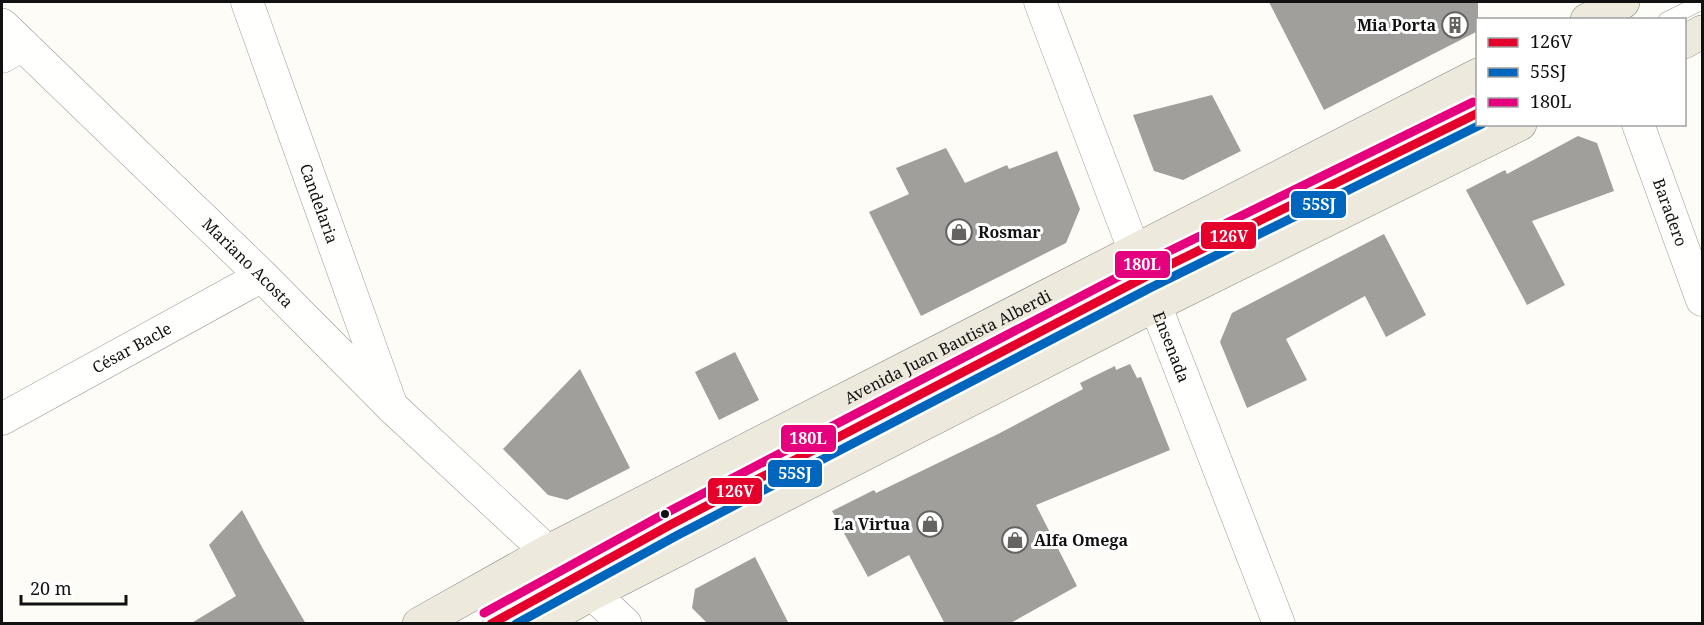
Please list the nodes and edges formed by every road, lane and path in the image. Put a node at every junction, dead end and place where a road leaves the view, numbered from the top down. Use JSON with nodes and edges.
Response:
{"nodes":[{"id":1,"x":247,"y":2,"type":"edge"},
{"id":2,"x":1040,"y":2,"type":"edge"},
{"id":3,"x":1702,"y":2,"type":"edge"},
{"id":4,"x":1670,"y":18,"type":"edge"},
{"id":5,"x":1702,"y":32,"type":"edge"},
{"id":6,"x":1686,"y":41,"type":"edge"},
{"id":7,"x":9,"y":42,"type":"edge"},
{"id":8,"x":1476,"y":76,"type":"edge"},
{"id":9,"x":1476,"y":114,"type":"edge"},
{"id":10,"x":1515,"y":126,"type":"edge"},
{"id":11,"x":1639,"y":126,"type":"edge"},
{"id":12,"x":262,"y":276,"type":"junction"},
{"id":13,"x":1145,"y":277,"type":"junction"},
{"id":14,"x":1702,"y":300,"type":"edge"},
{"id":15,"x":393,"y":407,"type":"junction"},
{"id":16,"x":2,"y":419,"type":"edge"},
{"id":17,"x":547,"y":552,"type":"junction"},
{"id":18,"x":584,"y":585,"type":"junction"},
{"id":19,"x":419,"y":624,"type":"edge"},
{"id":20,"x":490,"y":624,"type":"edge"},
{"id":21,"x":538,"y":624,"type":"edge"},
{"id":22,"x":626,"y":624,"type":"edge"},
{"id":23,"x":1280,"y":624,"type":"edge"}],
"edges":[{"from":1,"to":15,"type":"street","name":"Candelaria"},
{"from":2,"to":13,"type":"street","name":"Ensenada"},
{"from":3,"to":4,"type":"lane"},
{"from":5,"to":6,"type":"main road"},
{"from":7,"to":12,"type":"street","name":"Mariano Acosta"},
{"from":8,"to":13,"type":"main road","name":"Avenida Juan Bautista Alberdi"},
{"from":9,"to":13,"type":"lane"},
{"from":10,"to":13,"type":"main road","name":"Avenida Juan Bautista Alberdi"},
{"from":11,"to":14,"type":"street","name":"Baradero"},
{"from":12,"to":15,"type":"street","name":"Mariano Acosta"},
{"from":12,"to":16,"type":"street","name":"César Bacle"},
{"from":13,"to":17,"type":"main road","name":"Avenida Juan Bautista Alberdi"},
{"from":13,"to":18,"type":"main road","name":"Avenida Juan Bautista Alberdi"},
{"from":13,"to":23,"type":"street","name":"Ensenada"},
{"from":15,"to":17,"type":"street","name":"Mariano Acosta"},
{"from":17,"to":18,"type":"street","name":"Mariano Acosta"},
{"from":17,"to":19,"type":"main road","name":"Avenida Juan Bautista Alberdi"},
{"from":18,"to":20,"type":"lane"},
{"from":18,"to":21,"type":"main road","name":"Avenida Juan Bautista Alberdi"},
{"from":18,"to":22,"type":"street","name":"Mariano Acosta"}]}
